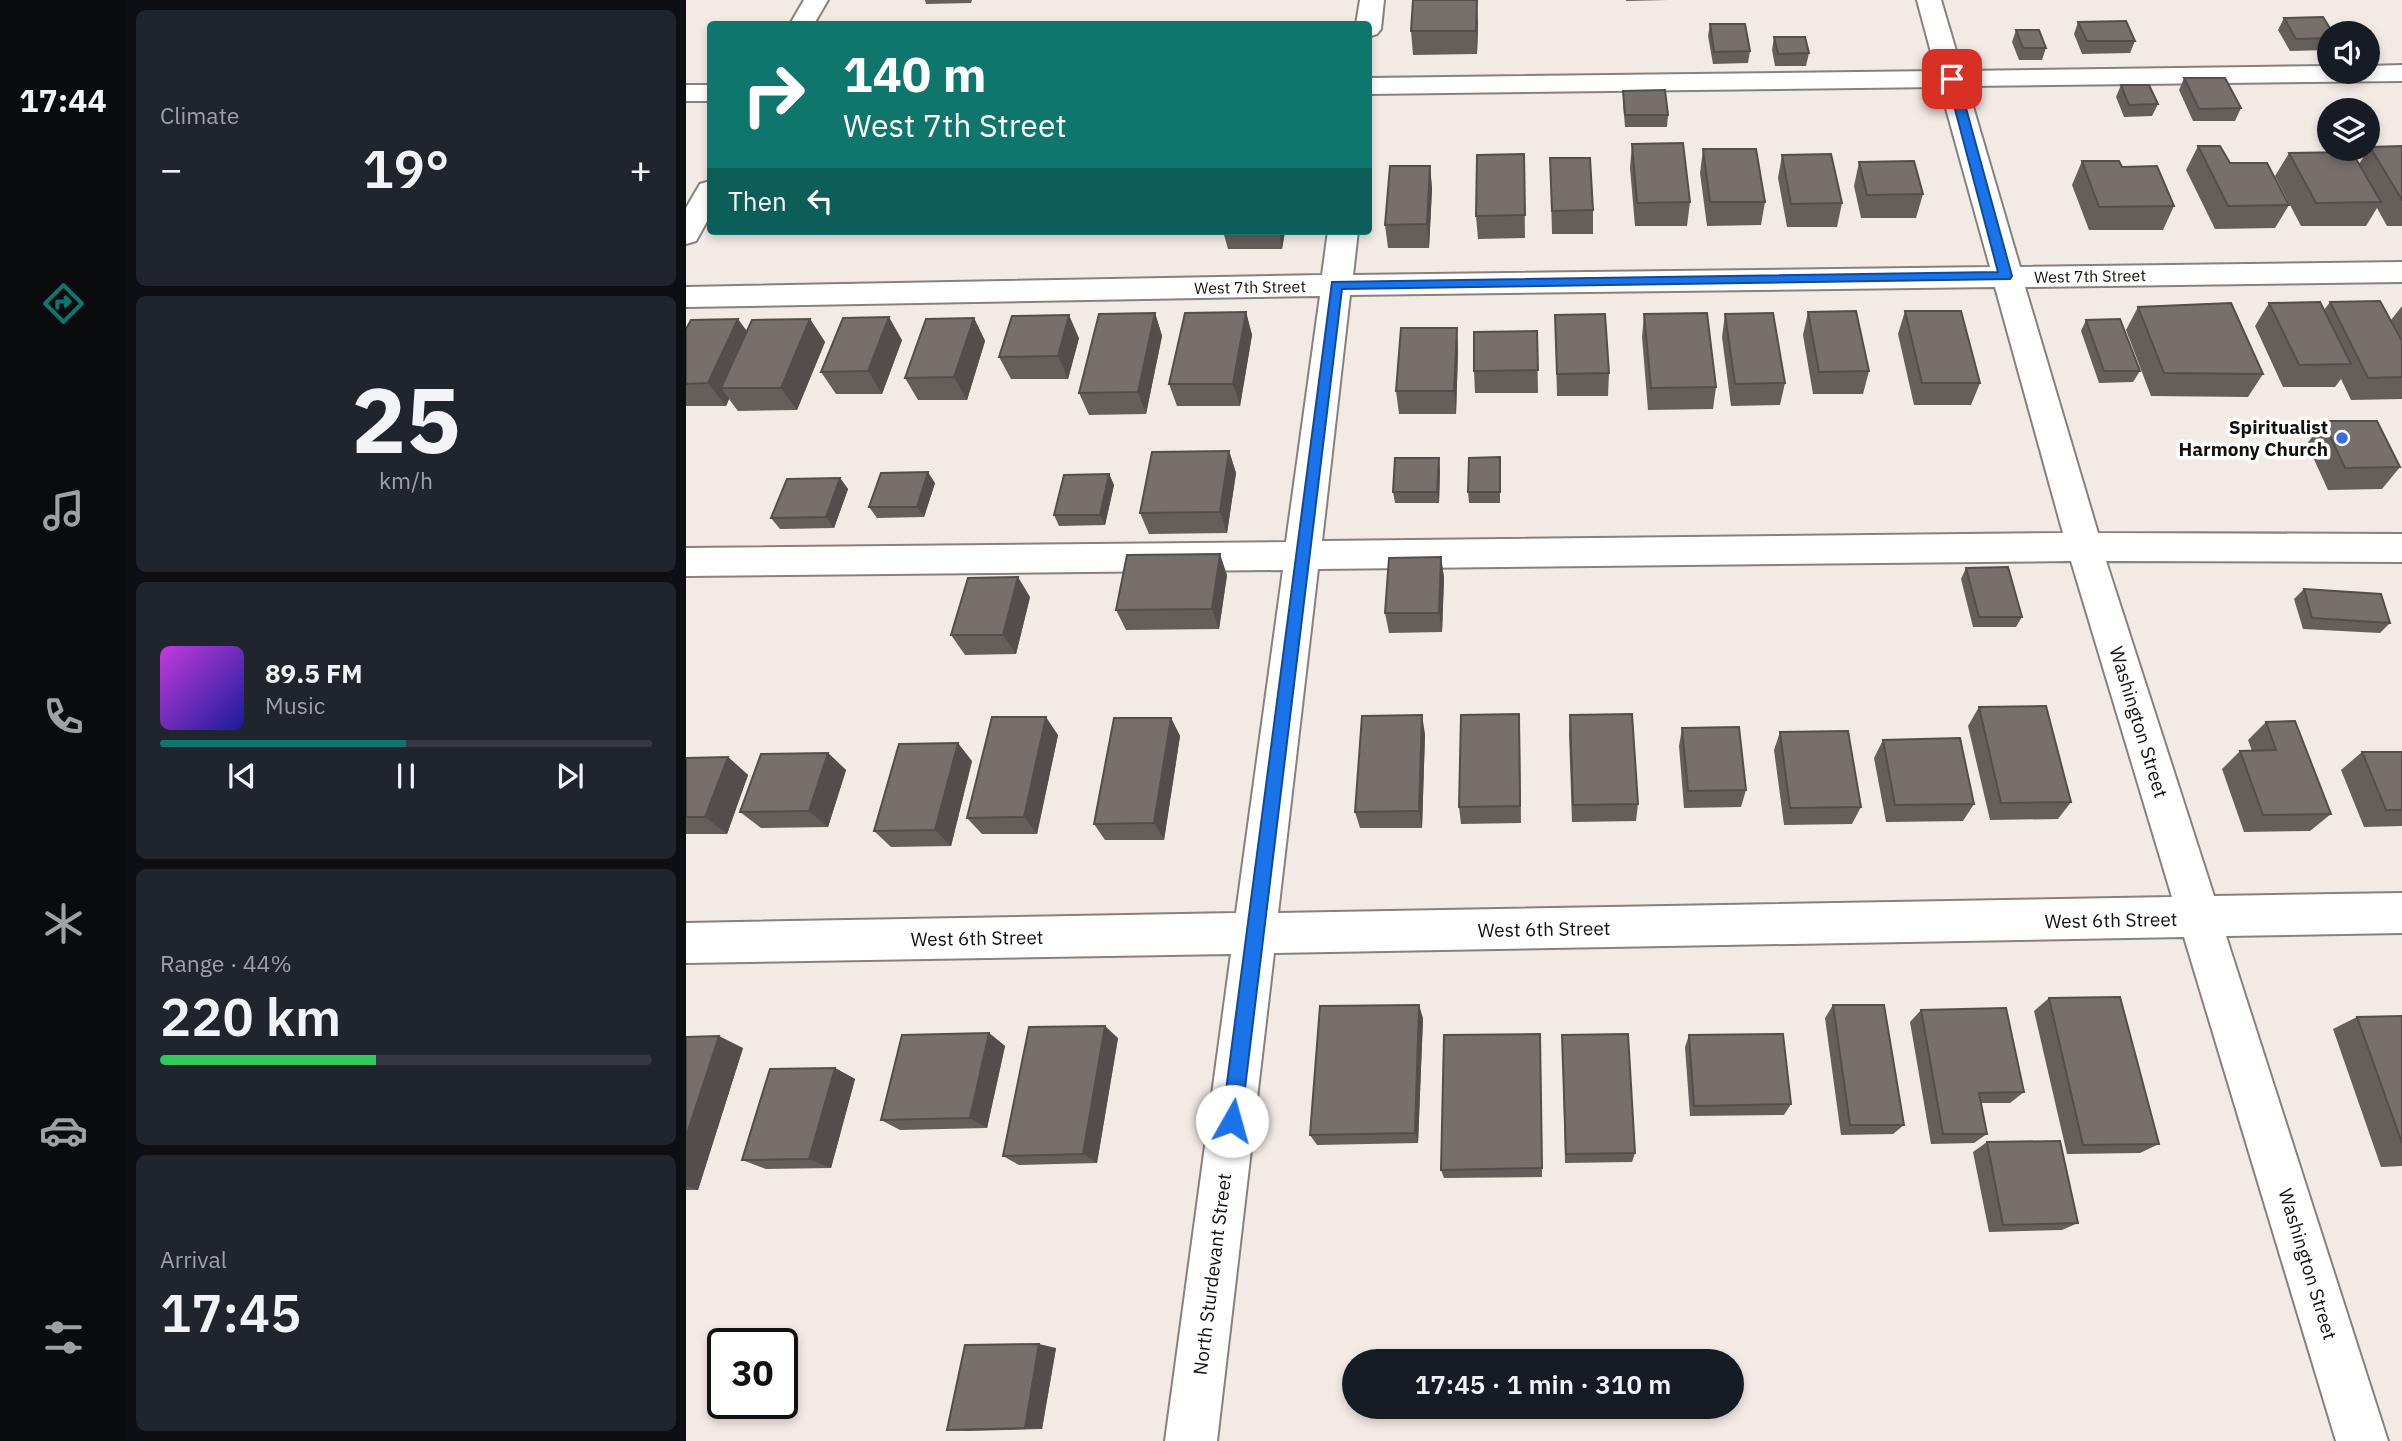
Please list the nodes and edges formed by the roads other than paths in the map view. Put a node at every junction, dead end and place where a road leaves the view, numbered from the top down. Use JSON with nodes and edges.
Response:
{"nodes":[{"id":1,"x":816,"y":0,"type":"edge"},
{"id":2,"x":1372,"y":0,"type":"edge"},
{"id":3,"x":1928,"y":0,"type":"edge"},
{"id":4,"x":804,"y":21,"type":"edge"},
{"id":5,"x":1369,"y":21,"type":"edge"},
{"id":6,"x":2402,"y":73,"type":"edge"},
{"id":7,"x":1952,"y":79,"type":"junction"},
{"id":8,"x":1372,"y":86,"type":"edge"},
{"id":9,"x":686,"y":93,"type":"edge"},
{"id":10,"x":707,"y":93,"type":"edge"},
{"id":11,"x":707,"y":196,"type":"edge"},
{"id":12,"x":686,"y":234,"type":"edge"},
{"id":13,"x":1342,"y":235,"type":"edge"},
{"id":14,"x":2402,"y":272,"type":"edge"},
{"id":15,"x":2006,"y":276,"type":"junction"},
{"id":16,"x":1336,"y":285,"type":"junction"},
{"id":17,"x":686,"y":297,"type":"edge"},
{"id":18,"x":2084,"y":547,"type":"junction"},
{"id":19,"x":2402,"y":548,"type":"edge"},
{"id":20,"x":1302,"y":556,"type":"junction"},
{"id":21,"x":686,"y":562,"type":"edge"},
{"id":22,"x":2402,"y":914,"type":"edge"},
{"id":23,"x":2201,"y":918,"type":"junction"},
{"id":24,"x":1255,"y":934,"type":"junction"},
{"id":25,"x":686,"y":943,"type":"edge"},
{"id":26,"x":1191,"y":1441,"type":"edge"},
{"id":27,"x":2362,"y":1441,"type":"edge"}],
"edges":[{"from":1,"to":4,"type":"street"},
{"from":2,"to":5,"type":"street"},
{"from":3,"to":7,"type":"street","name":"Washington Street"},
{"from":6,"to":7,"type":"street"},
{"from":7,"to":8,"type":"street"},
{"from":7,"to":15,"type":"street","name":"Washington Street"},
{"from":9,"to":10,"type":"street"},
{"from":11,"to":12,"type":"street"},
{"from":13,"to":16,"type":"street","name":"North Sturdevant Street"},
{"from":14,"to":15,"type":"street","name":"West 7th Street"},
{"from":15,"to":16,"type":"street","name":"West 7th Street"},
{"from":15,"to":18,"type":"street","name":"Washington Street"},
{"from":16,"to":17,"type":"street","name":"West 7th Street"},
{"from":16,"to":20,"type":"street","name":"North Sturdevant Street"},
{"from":18,"to":19,"type":"street"},
{"from":18,"to":20,"type":"street"},
{"from":18,"to":23,"type":"street","name":"Washington Street"},
{"from":20,"to":21,"type":"street"},
{"from":20,"to":24,"type":"street","name":"North Sturdevant Street"},
{"from":22,"to":23,"type":"street","name":"West 6th Street"},
{"from":23,"to":24,"type":"street","name":"West 6th Street"},
{"from":23,"to":27,"type":"street","name":"Washington Street"},
{"from":24,"to":25,"type":"street","name":"West 6th Street"},
{"from":24,"to":26,"type":"street","name":"North Sturdevant Street"}]}
